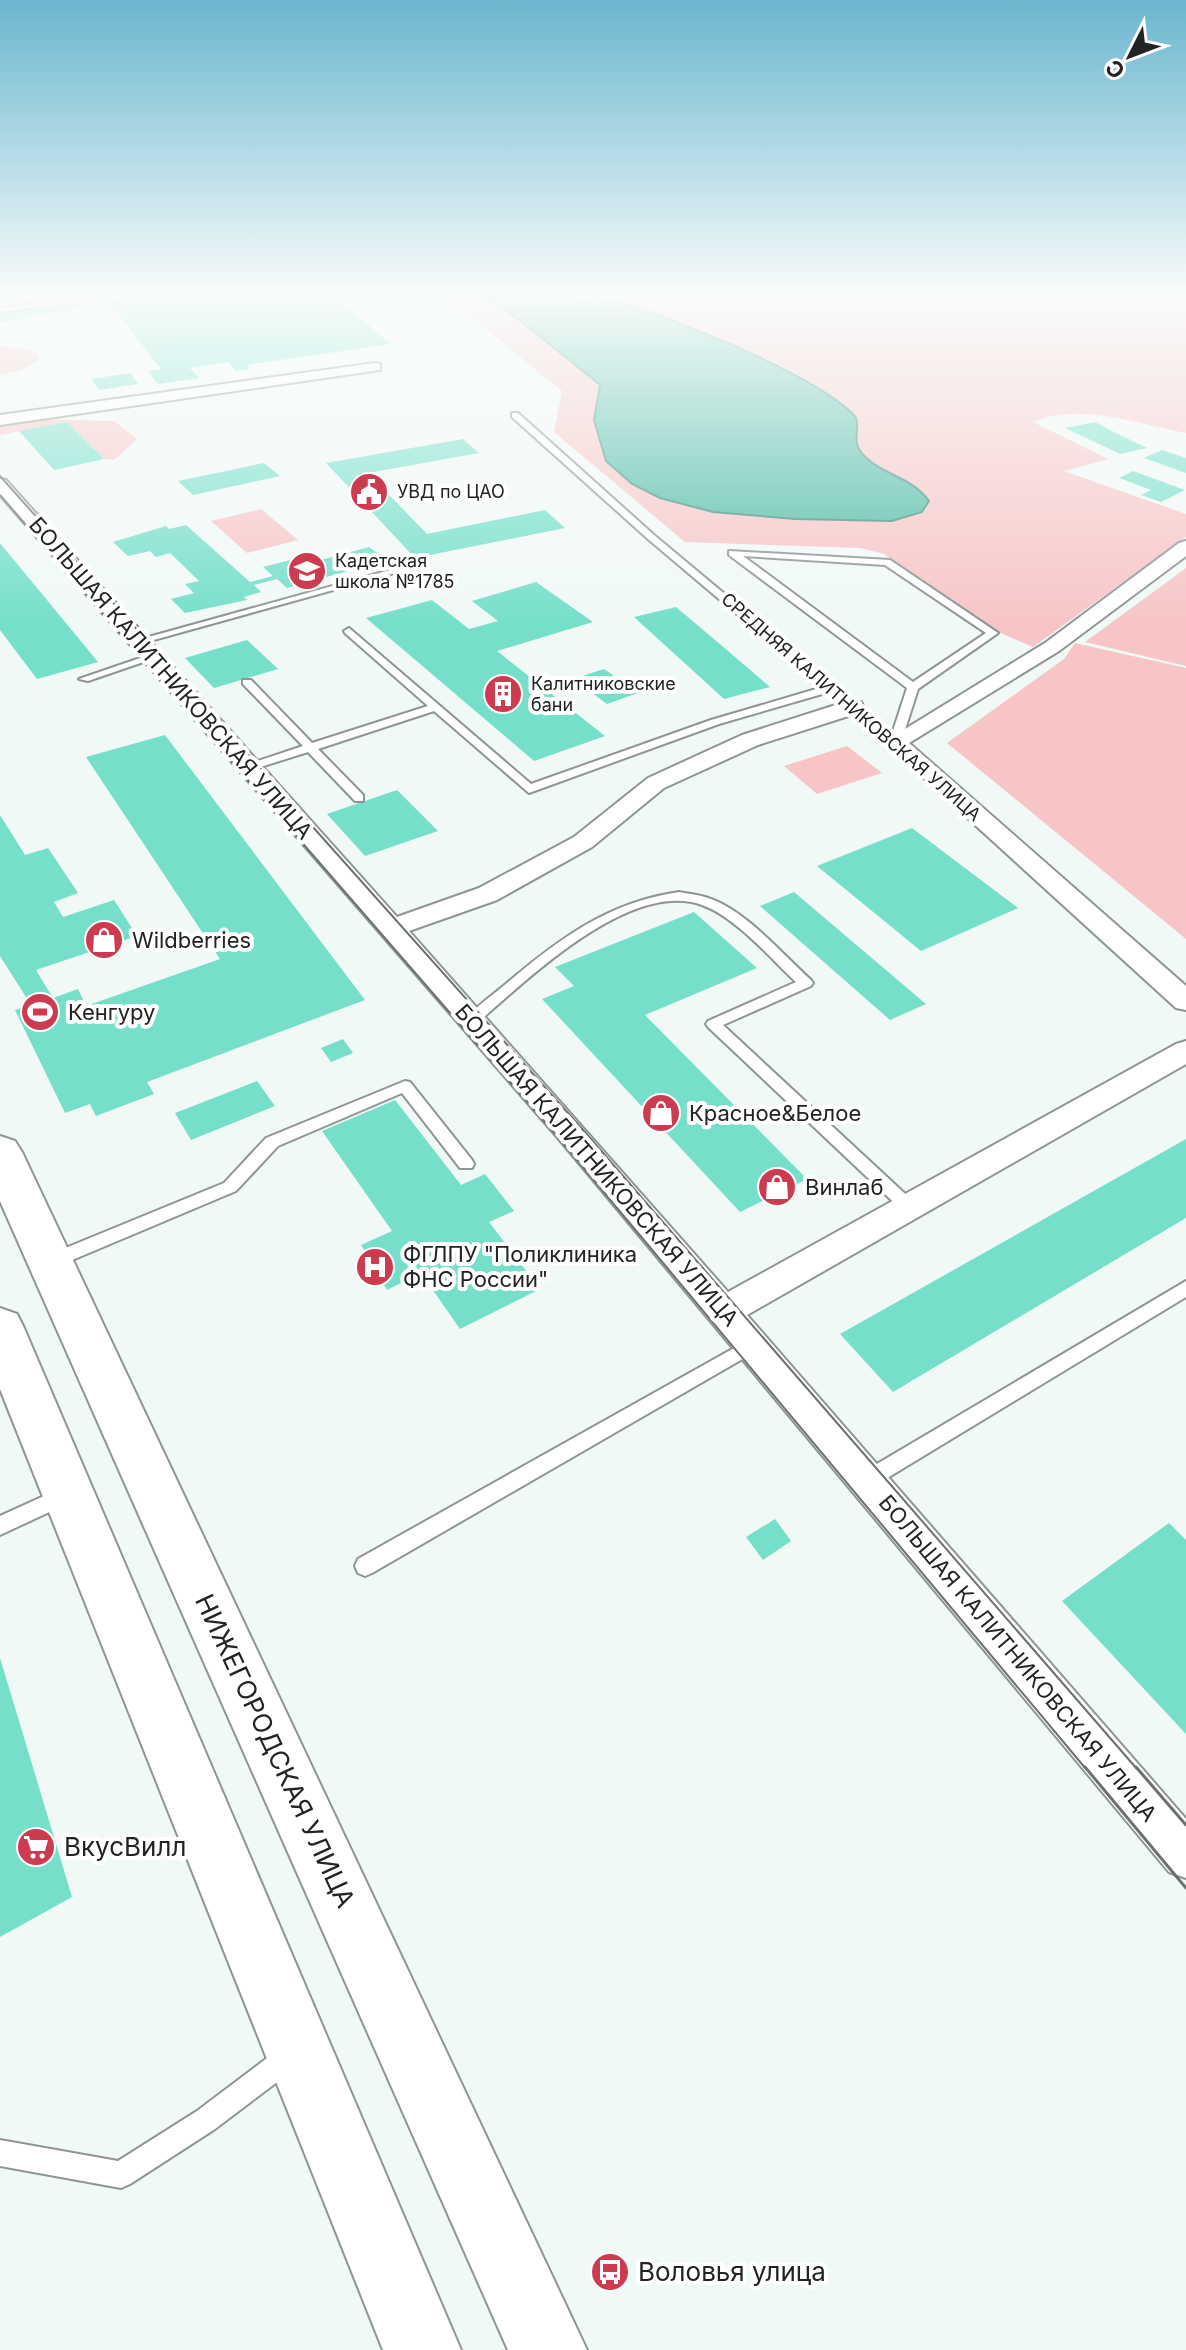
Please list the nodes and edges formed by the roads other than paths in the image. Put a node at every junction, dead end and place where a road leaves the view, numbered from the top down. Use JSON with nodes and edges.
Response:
{"nodes":[{"id":1,"x":101,"y":406,"type":"edge"},
{"id":2,"x":515,"y":415,"type":"dead end"},
{"id":3,"x":0,"y":420,"type":"edge"},
{"id":4,"x":0,"y":484,"type":"edge"},
{"id":5,"x":1186,"y":547,"type":"edge"},
{"id":6,"x":404,"y":569,"type":"dead end"},
{"id":7,"x":349,"y":631,"type":"dead end"},
{"id":8,"x":146,"y":649,"type":"junction"},
{"id":9,"x":84,"y":679,"type":"dead end"},
{"id":10,"x":247,"y":682,"type":"dead end"},
{"id":11,"x":913,"y":687,"type":"junction"},
{"id":12,"x":833,"y":688,"type":"junction"},
{"id":13,"x":436,"y":707,"type":"junction"},
{"id":14,"x":853,"y":707,"type":"junction"},
{"id":15,"x":895,"y":742,"type":"junction"},
{"id":16,"x":309,"y":748,"type":"junction"},
{"id":17,"x":250,"y":767,"type":"junction"},
{"id":18,"x":359,"y":798,"type":"dead end"},
{"id":19,"x":392,"y":928,"type":"junction"},
{"id":20,"x":1186,"y":1001,"type":"edge"},
{"id":21,"x":472,"y":1020,"type":"junction"},
{"id":22,"x":1186,"y":1051,"type":"edge"},
{"id":23,"x":0,"y":1152,"type":"edge"},
{"id":24,"x":466,"y":1164,"type":"dead end"},
{"id":25,"x":910,"y":1208,"type":"junction"},
{"id":26,"x":51,"y":1261,"type":"junction"},
{"id":27,"x":1186,"y":1288,"type":"edge"},
{"id":28,"x":722,"y":1310,"type":"junction"},
{"id":29,"x":0,"y":1328,"type":"edge"},
{"id":30,"x":752,"y":1345,"type":"junction"},
{"id":31,"x":867,"y":1480,"type":"junction"},
{"id":32,"x":67,"y":1494,"type":"junction"},
{"id":33,"x":0,"y":1526,"type":"edge"},
{"id":34,"x":365,"y":1566,"type":"dead end"},
{"id":35,"x":1186,"y":1855,"type":"edge"},
{"id":36,"x":298,"y":2051,"type":"junction"},
{"id":37,"x":0,"y":2153,"type":"edge"},
{"id":38,"x":422,"y":2350,"type":"edge"},
{"id":39,"x":548,"y":2350,"type":"edge"}],
"edges":[{"from":1,"to":3,"type":"street"},
{"from":2,"to":12,"type":"lane","name":"СРЕДНЯЯ КАЛИТНИКОВСКАЯ УЛИЦА"},
{"from":4,"to":8,"type":"street","name":"БОЛЬШАЯ КАЛИТНИКОВСКАЯ УЛИЦА"},
{"from":5,"to":15,"type":"street"},
{"from":6,"to":8,"type":"lane"},
{"from":7,"to":13,"type":"lane"},
{"from":8,"to":9,"type":"lane"},
{"from":8,"to":17,"type":"street","name":"БОЛЬШАЯ КАЛИТНИКОВСКАЯ УЛИЦА"},
{"from":10,"to":16,"type":"lane"},
{"from":11,"to":11,"type":"lane"},
{"from":11,"to":15,"type":"lane"},
{"from":12,"to":13,"type":"lane"},
{"from":12,"to":14,"type":"lane","name":"СРЕДНЯЯ КАЛИТНИКОВСКАЯ УЛИЦА"},
{"from":13,"to":16,"type":"lane"},
{"from":14,"to":15,"type":"lane","name":"СРЕДНЯЯ КАЛИТНИКОВСКАЯ УЛИЦА"},
{"from":14,"to":19,"type":"street"},
{"from":15,"to":20,"type":"street","name":"СРЕДНЯЯ КАЛИТНИКОВСКАЯ УЛИЦА"},
{"from":16,"to":17,"type":"lane"},
{"from":16,"to":18,"type":"lane"},
{"from":17,"to":19,"type":"street","name":"БОЛЬШАЯ КАЛИТНИКОВСКАЯ УЛИЦА"},
{"from":19,"to":21,"type":"street","name":"БОЛЬШАЯ КАЛИТНИКОВСКАЯ УЛИЦА"},
{"from":21,"to":25,"type":"lane"},
{"from":21,"to":28,"type":"street","name":"БОЛЬШАЯ КАЛИТНИКОВСКАЯ УЛИЦА"},
{"from":22,"to":25,"type":"street"},
{"from":23,"to":26,"type":"main road","name":"НИЖЕГОРОДСКАЯ УЛИЦА"},
{"from":24,"to":26,"type":"lane"},
{"from":25,"to":28,"type":"street"},
{"from":26,"to":39,"type":"main road","name":"НИЖЕГОРОДСКАЯ УЛИЦА"},
{"from":27,"to":31,"type":"lane"},
{"from":28,"to":30,"type":"street","name":"БОЛЬШАЯ КАЛИТНИКОВСКАЯ УЛИЦА"},
{"from":29,"to":32,"type":"main road"},
{"from":30,"to":31,"type":"street","name":"БОЛЬШАЯ КАЛИТНИКОВСКАЯ УЛИЦА"},
{"from":30,"to":34,"type":"lane"},
{"from":31,"to":35,"type":"street","name":"БОЛЬШАЯ КАЛИТНИКОВСКАЯ УЛИЦА"},
{"from":32,"to":33,"type":"lane"},
{"from":32,"to":36,"type":"main road"},
{"from":36,"to":37,"type":"lane"},
{"from":36,"to":38,"type":"main road"}]}
